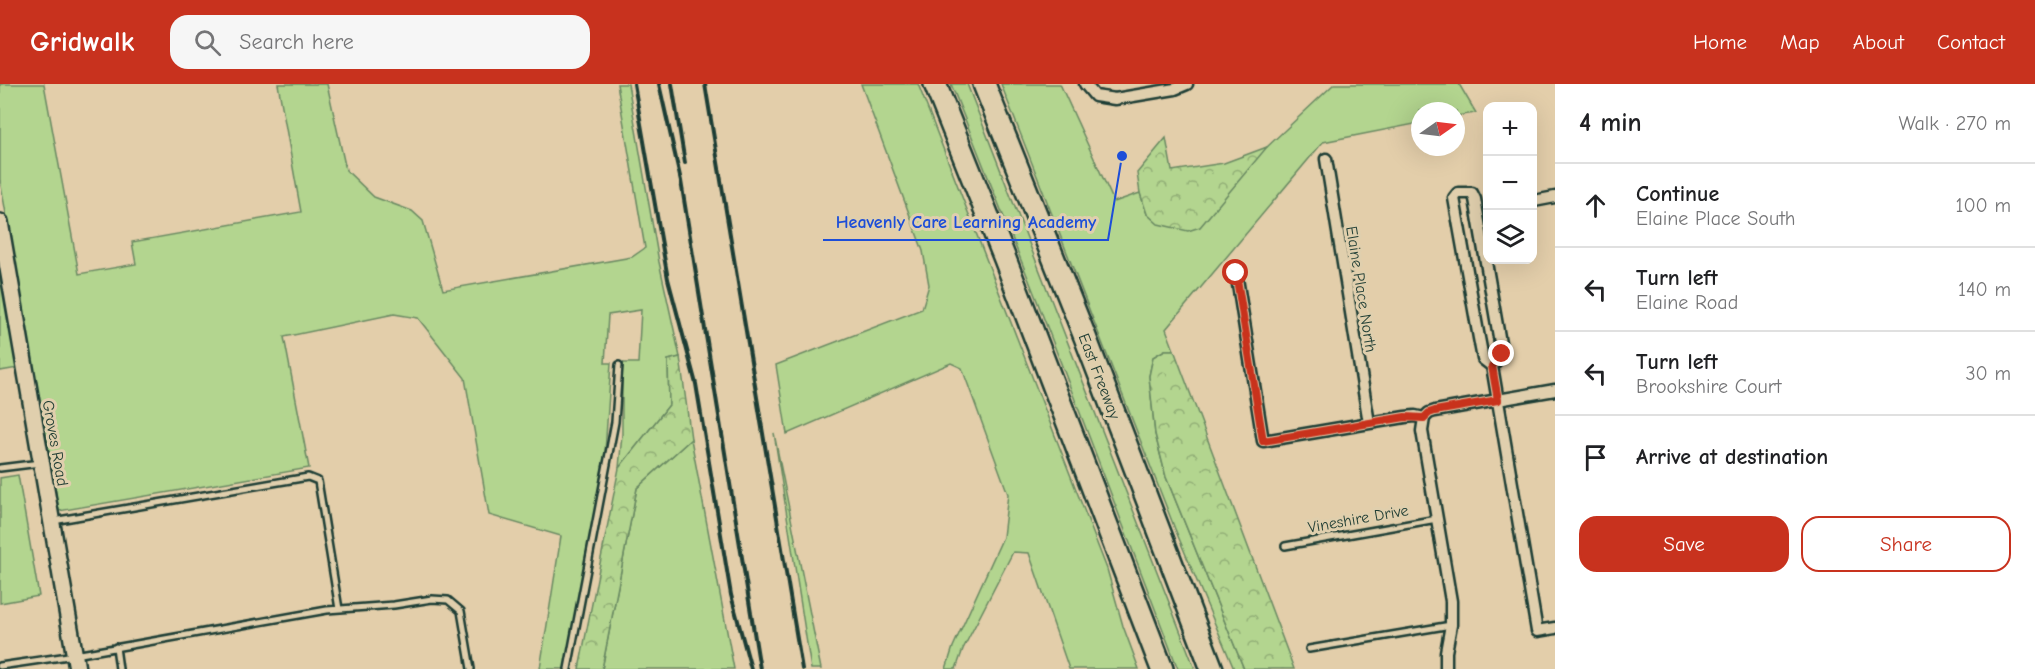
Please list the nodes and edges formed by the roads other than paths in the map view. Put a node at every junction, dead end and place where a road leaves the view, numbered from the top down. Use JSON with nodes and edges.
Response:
{"nodes":[{"id":1,"x":935,"y":84,"type":"edge"},
{"id":2,"x":984,"y":84,"type":"edge"},
{"id":3,"x":1085,"y":84,"type":"edge"},
{"id":4,"x":1187,"y":84,"type":"edge"},
{"id":5,"x":1326,"y":159,"type":"dead end"},
{"id":6,"x":1555,"y":197,"type":"edge"},
{"id":7,"x":1537,"y":200,"type":"edge"},
{"id":8,"x":0,"y":222,"type":"edge"},
{"id":9,"x":1236,"y":273,"type":"dead end"},
{"id":10,"x":619,"y":365,"type":"dead end"},
{"id":11,"x":1492,"y":366,"type":"junction"},
{"id":12,"x":1555,"y":390,"type":"edge"},
{"id":13,"x":1498,"y":400,"type":"junction"},
{"id":14,"x":1424,"y":418,"type":"junction"},
{"id":15,"x":1369,"y":423,"type":"junction"},
{"id":16,"x":41,"y":463,"type":"junction"},
{"id":17,"x":0,"y":468,"type":"edge"},
{"id":18,"x":1437,"y":519,"type":"junction"},
{"id":19,"x":51,"y":521,"type":"junction"},
{"id":20,"x":1285,"y":546,"type":"dead end"},
{"id":21,"x":339,"y":609,"type":"junction"},
{"id":22,"x":1451,"y":625,"type":"junction"},
{"id":23,"x":1555,"y":628,"type":"edge"},
{"id":24,"x":116,"y":647,"type":"junction"},
{"id":25,"x":1309,"y":649,"type":"dead end"},
{"id":26,"x":76,"y":662,"type":"edge"},
{"id":27,"x":0,"y":666,"type":"edge"},
{"id":28,"x":119,"y":669,"type":"edge"},
{"id":29,"x":471,"y":669,"type":"edge"},
{"id":30,"x":568,"y":669,"type":"edge"},
{"id":31,"x":1162,"y":669,"type":"edge"},
{"id":32,"x":1213,"y":669,"type":"edge"},
{"id":33,"x":1446,"y":669,"type":"edge"}],
"edges":[{"from":1,"to":31,"type":"highway"},
{"from":2,"to":32,"type":"highway","name":"East Freeway"},
{"from":3,"to":4,"type":"street"},
{"from":5,"to":15,"type":"street","name":"Elaine Place North"},
{"from":6,"to":7,"type":"street"},
{"from":8,"to":16,"type":"street","name":"Groves Road"},
{"from":9,"to":15,"type":"street"},
{"from":10,"to":30,"type":"lane"},
{"from":11,"to":11,"type":"street"},
{"from":11,"to":13,"type":"street"},
{"from":12,"to":13,"type":"street"},
{"from":13,"to":14,"type":"street"},
{"from":13,"to":23,"type":"street"},
{"from":14,"to":15,"type":"street"},
{"from":14,"to":18,"type":"street"},
{"from":16,"to":17,"type":"lane"},
{"from":16,"to":19,"type":"street","name":"Groves Road"},
{"from":18,"to":20,"type":"lane","name":"Vineshire Drive"},
{"from":18,"to":22,"type":"street"},
{"from":19,"to":21,"type":"lane"},
{"from":19,"to":26,"type":"street","name":"Groves Road"},
{"from":21,"to":24,"type":"lane"},
{"from":21,"to":29,"type":"lane"},
{"from":22,"to":25,"type":"lane"},
{"from":22,"to":33,"type":"street"},
{"from":24,"to":26,"type":"lane"},
{"from":24,"to":28,"type":"lane"},
{"from":26,"to":27,"type":"lane"}]}
